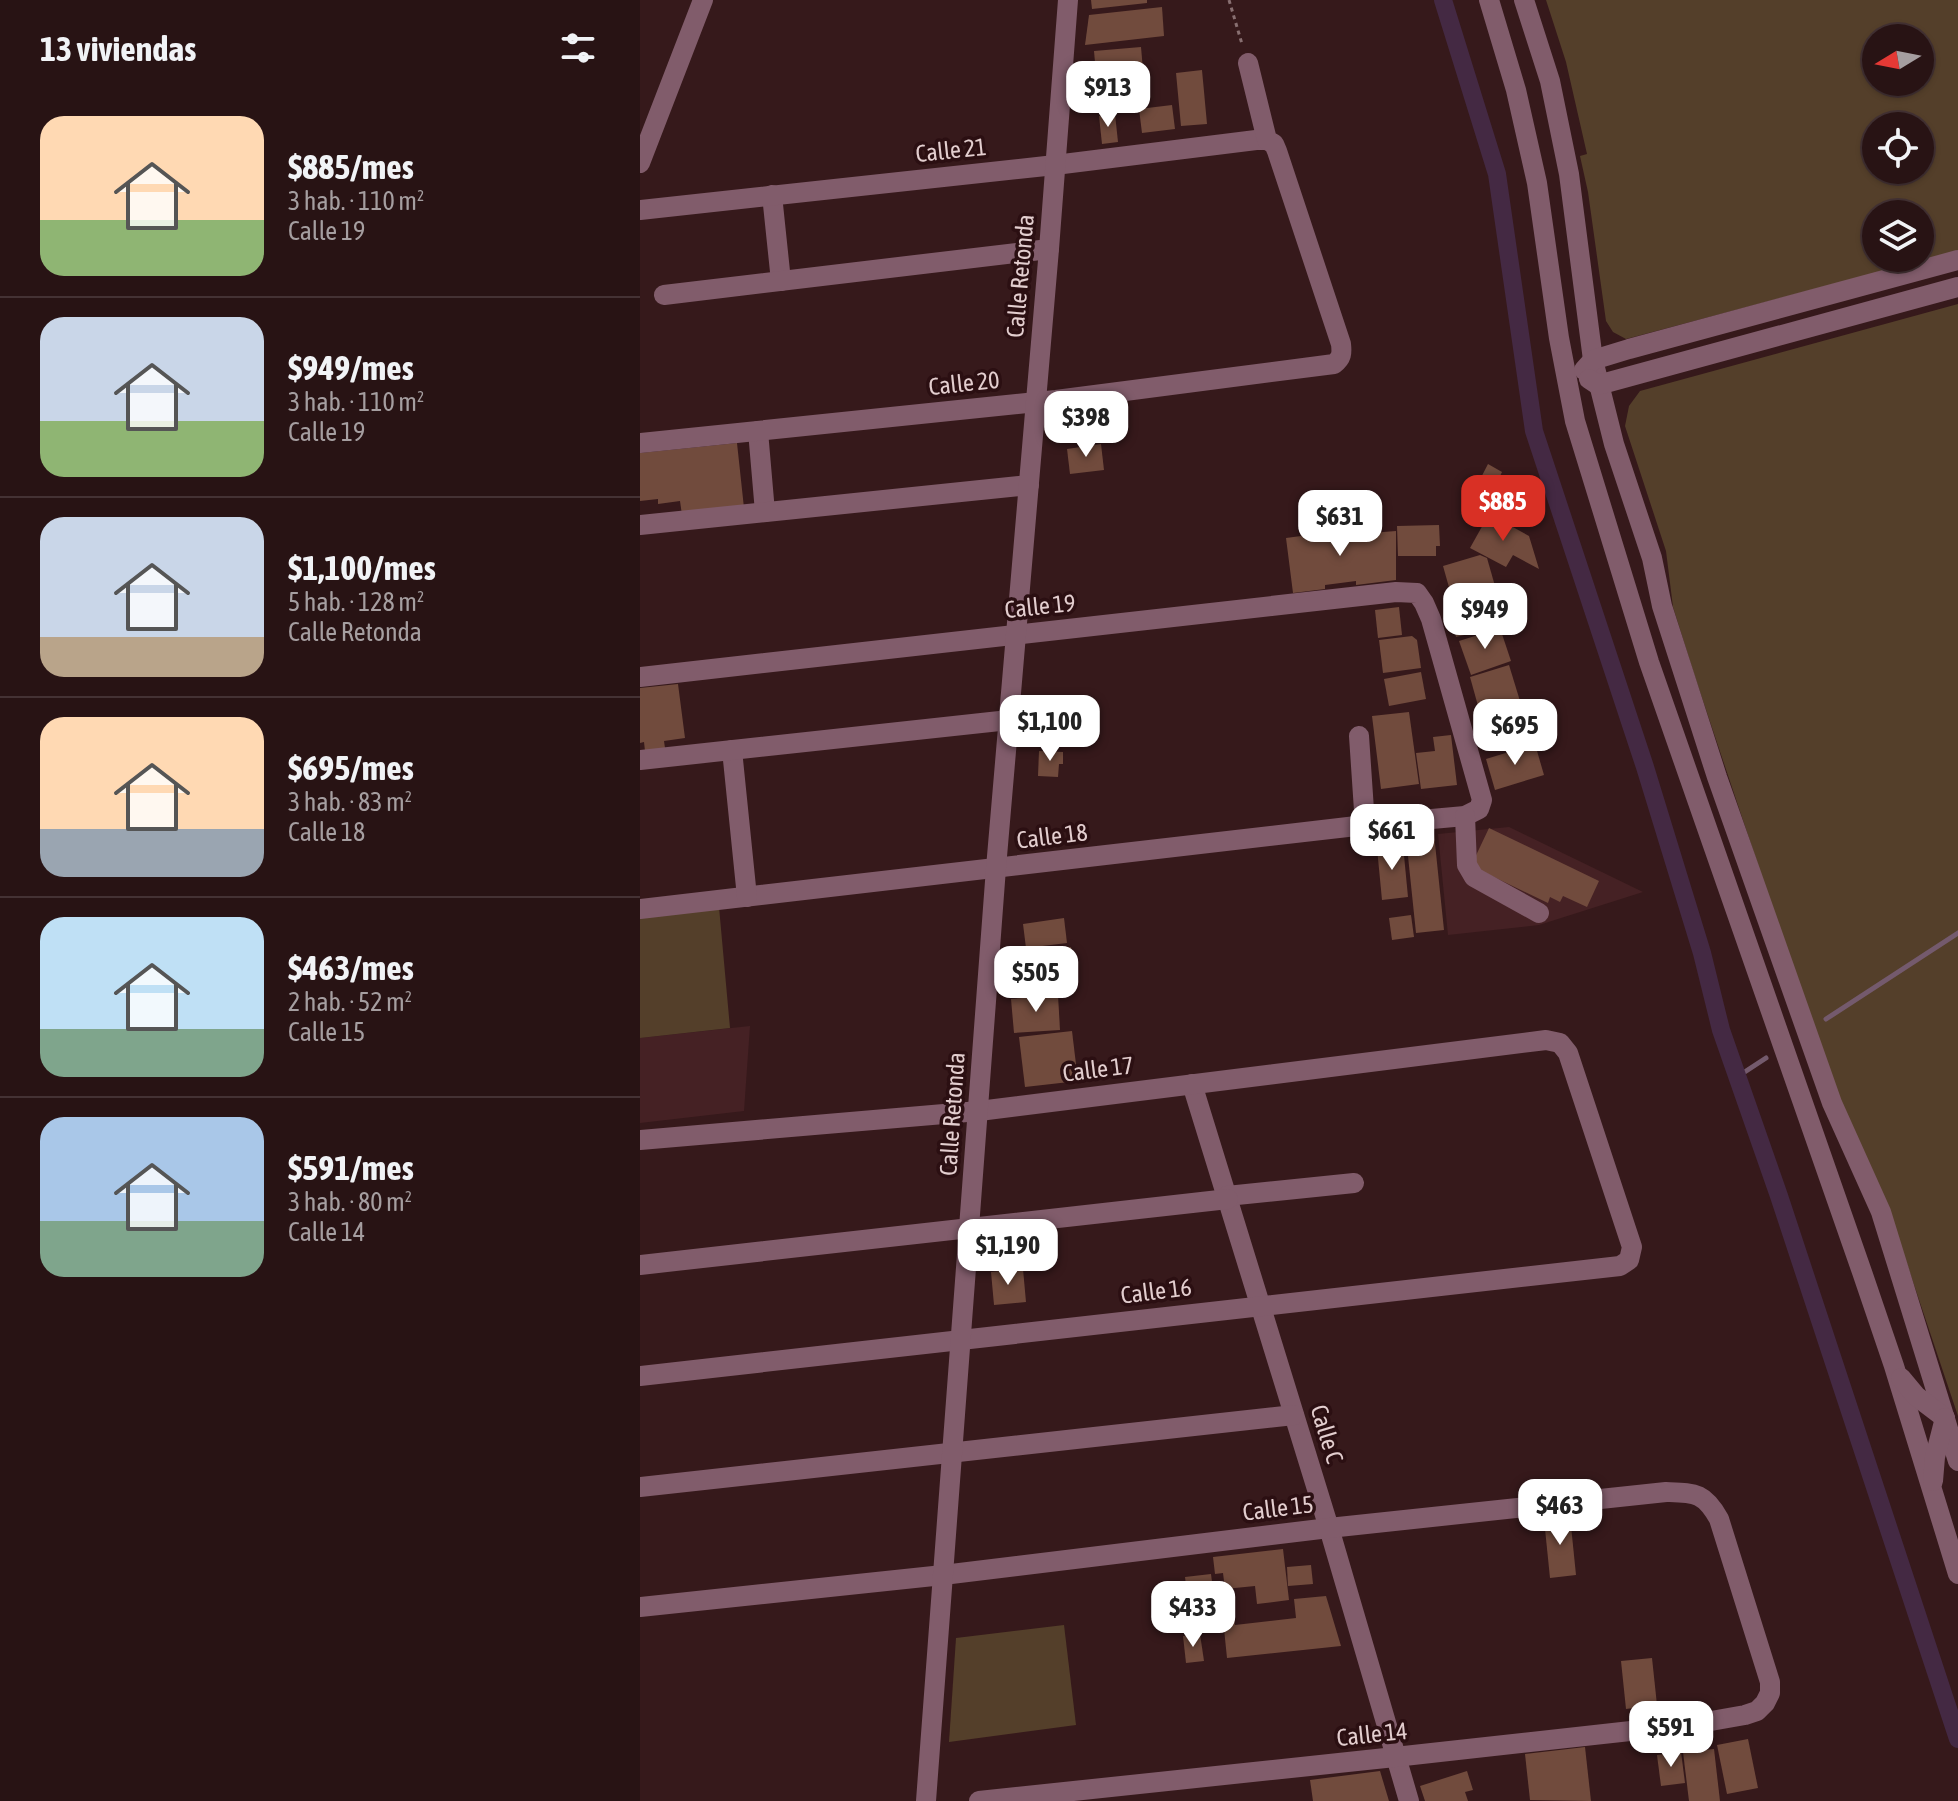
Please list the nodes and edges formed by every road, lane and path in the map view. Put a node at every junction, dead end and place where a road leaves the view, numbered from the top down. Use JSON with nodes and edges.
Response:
{"nodes":[{"id":1,"x":703,"y":0,"type":"edge"},
{"id":2,"x":1068,"y":0,"type":"edge"},
{"id":3,"x":1229,"y":0,"type":"edge"},
{"id":4,"x":1489,"y":0,"type":"edge"},
{"id":5,"x":1524,"y":0,"type":"edge"},
{"id":6,"x":1248,"y":63,"type":"joint"},
{"id":7,"x":1267,"y":140,"type":"junction"},
{"id":8,"x":640,"y":163,"type":"edge"},
{"id":9,"x":1055,"y":165,"type":"junction"},
{"id":10,"x":772,"y":195,"type":"junction"},
{"id":11,"x":640,"y":210,"type":"edge"},
{"id":12,"x":1049,"y":249,"type":"junction"},
{"id":13,"x":1958,"y":260,"type":"edge"},
{"id":14,"x":781,"y":281,"type":"junction"},
{"id":15,"x":1958,"y":287,"type":"edge"},
{"id":16,"x":664,"y":295,"type":"dead end"},
{"id":17,"x":1559,"y":338,"type":"junction"},
{"id":18,"x":1591,"y":373,"type":"junction"},
{"id":19,"x":1036,"y":402,"type":"junction"},
{"id":20,"x":1575,"y":421,"type":"junction"},
{"id":21,"x":758,"y":431,"type":"junction"},
{"id":22,"x":640,"y":443,"type":"edge"},
{"id":23,"x":1029,"y":485,"type":"junction"},
{"id":24,"x":765,"y":512,"type":"junction"},
{"id":25,"x":640,"y":525,"type":"edge"},
{"id":26,"x":1016,"y":635,"type":"junction"},
{"id":27,"x":640,"y":677,"type":"edge"},
{"id":28,"x":1009,"y":720,"type":"junction"},
{"id":29,"x":1359,"y":736,"type":"dead end"},
{"id":30,"x":732,"y":750,"type":"junction"},
{"id":31,"x":640,"y":760,"type":"edge"},
{"id":32,"x":1467,"y":815,"type":"junction"},
{"id":33,"x":1365,"y":825,"type":"junction"},
{"id":34,"x":996,"y":868,"type":"junction"},
{"id":35,"x":747,"y":897,"type":"junction"},
{"id":36,"x":640,"y":909,"type":"edge"},
{"id":37,"x":1539,"y":913,"type":"dead end"},
{"id":38,"x":1192,"y":1084,"type":"junction"},
{"id":39,"x":979,"y":1111,"type":"junction"},
{"id":40,"x":640,"y":1140,"type":"edge"},
{"id":41,"x":1354,"y":1183,"type":"dead end"},
{"id":42,"x":1227,"y":1198,"type":"junction"},
{"id":43,"x":970,"y":1228,"type":"junction"},
{"id":44,"x":1629,"y":1260,"type":"joint"},
{"id":45,"x":640,"y":1265,"type":"edge"},
{"id":46,"x":1261,"y":1305,"type":"junction"},
{"id":47,"x":961,"y":1340,"type":"junction"},
{"id":48,"x":1894,"y":1366,"type":"junction"},
{"id":49,"x":640,"y":1376,"type":"edge"},
{"id":50,"x":1294,"y":1415,"type":"junction"},
{"id":51,"x":1945,"y":1418,"type":"junction"},
{"id":52,"x":953,"y":1452,"type":"junction"},
{"id":53,"x":1958,"y":1461,"type":"edge"},
{"id":54,"x":640,"y":1487,"type":"edge"},
{"id":55,"x":1934,"y":1498,"type":"junction"},
{"id":56,"x":1329,"y":1528,"type":"junction"},
{"id":57,"x":1958,"y":1574,"type":"edge"},
{"id":58,"x":943,"y":1575,"type":"junction"},
{"id":59,"x":640,"y":1607,"type":"edge"},
{"id":60,"x":1765,"y":1703,"type":"joint"},
{"id":61,"x":1395,"y":1757,"type":"junction"},
{"id":62,"x":926,"y":1801,"type":"edge"},
{"id":63,"x":979,"y":1801,"type":"edge"},
{"id":64,"x":1409,"y":1801,"type":"edge"}],
"edges":[{"from":1,"to":8,"type":"street"},
{"from":2,"to":9,"type":"street","name":"Calle Retonda"},
{"from":3,"to":6,"type":"path"},
{"from":4,"to":17,"type":"street"},
{"from":5,"to":18,"type":"street"},
{"from":6,"to":7,"type":"street"},
{"from":7,"to":9,"type":"street","name":"Calle 21"},
{"from":7,"to":19,"type":"street","name":"Calle 20"},
{"from":9,"to":10,"type":"street","name":"Calle 21"},
{"from":9,"to":12,"type":"street","name":"Calle Retonda"},
{"from":10,"to":11,"type":"street","name":"Calle 21"},
{"from":10,"to":14,"type":"street"},
{"from":12,"to":14,"type":"street"},
{"from":12,"to":19,"type":"street","name":"Calle Retonda"},
{"from":13,"to":18,"type":"street"},
{"from":14,"to":16,"type":"street"},
{"from":15,"to":18,"type":"street"},
{"from":17,"to":18,"type":"street"},
{"from":17,"to":20,"type":"street"},
{"from":18,"to":20,"type":"street"},
{"from":18,"to":51,"type":"street"},
{"from":19,"to":21,"type":"street","name":"Calle 20"},
{"from":19,"to":23,"type":"street","name":"Calle Retonda"},
{"from":20,"to":48,"type":"street"},
{"from":21,"to":22,"type":"street","name":"Calle 20"},
{"from":21,"to":24,"type":"street"},
{"from":23,"to":24,"type":"street"},
{"from":23,"to":26,"type":"street","name":"Calle Retonda"},
{"from":24,"to":25,"type":"street"},
{"from":26,"to":27,"type":"street","name":"Calle 19"},
{"from":26,"to":28,"type":"street","name":"Calle Retonda"},
{"from":26,"to":32,"type":"street","name":"Calle 19"},
{"from":28,"to":30,"type":"street"},
{"from":28,"to":34,"type":"street","name":"Calle Retonda"},
{"from":29,"to":33,"type":"street"},
{"from":30,"to":31,"type":"street"},
{"from":30,"to":35,"type":"street"},
{"from":32,"to":33,"type":"street","name":"Calle 18"},
{"from":32,"to":37,"type":"street"},
{"from":33,"to":34,"type":"street","name":"Calle 18"},
{"from":34,"to":35,"type":"street","name":"Calle 18"},
{"from":34,"to":39,"type":"street","name":"Calle Retonda"},
{"from":35,"to":36,"type":"street","name":"Calle 18"},
{"from":38,"to":39,"type":"street","name":"Calle 17"},
{"from":38,"to":42,"type":"street","name":"Calle C"},
{"from":38,"to":44,"type":"street","name":"Calle 17"},
{"from":39,"to":40,"type":"street","name":"Calle 17"},
{"from":39,"to":43,"type":"street","name":"Calle Retonda"},
{"from":41,"to":42,"type":"street"},
{"from":42,"to":43,"type":"street"},
{"from":42,"to":46,"type":"street","name":"Calle C"},
{"from":43,"to":45,"type":"street"},
{"from":43,"to":47,"type":"street","name":"Calle Retonda"},
{"from":44,"to":46,"type":"street","name":"Calle 16"},
{"from":46,"to":47,"type":"street","name":"Calle 16"},
{"from":46,"to":50,"type":"street","name":"Calle C"},
{"from":47,"to":49,"type":"street","name":"Calle 16"},
{"from":47,"to":52,"type":"street","name":"Calle Retonda"},
{"from":48,"to":51,"type":"street"},
{"from":48,"to":55,"type":"street"},
{"from":50,"to":52,"type":"street"},
{"from":50,"to":56,"type":"street","name":"Calle C"},
{"from":51,"to":53,"type":"street"},
{"from":51,"to":55,"type":"street"},
{"from":52,"to":54,"type":"street"},
{"from":52,"to":58,"type":"street","name":"Calle Retonda"},
{"from":55,"to":57,"type":"street"},
{"from":56,"to":58,"type":"street","name":"Calle 15"},
{"from":56,"to":60,"type":"street","name":"Calle 15"},
{"from":56,"to":61,"type":"street","name":"Calle C"},
{"from":58,"to":59,"type":"street","name":"Calle 15"},
{"from":58,"to":62,"type":"street","name":"Calle Retonda"},
{"from":60,"to":61,"type":"street","name":"Calle 14"},
{"from":61,"to":63,"type":"street","name":"Calle 14"},
{"from":61,"to":64,"type":"street","name":"Calle C"}]}
